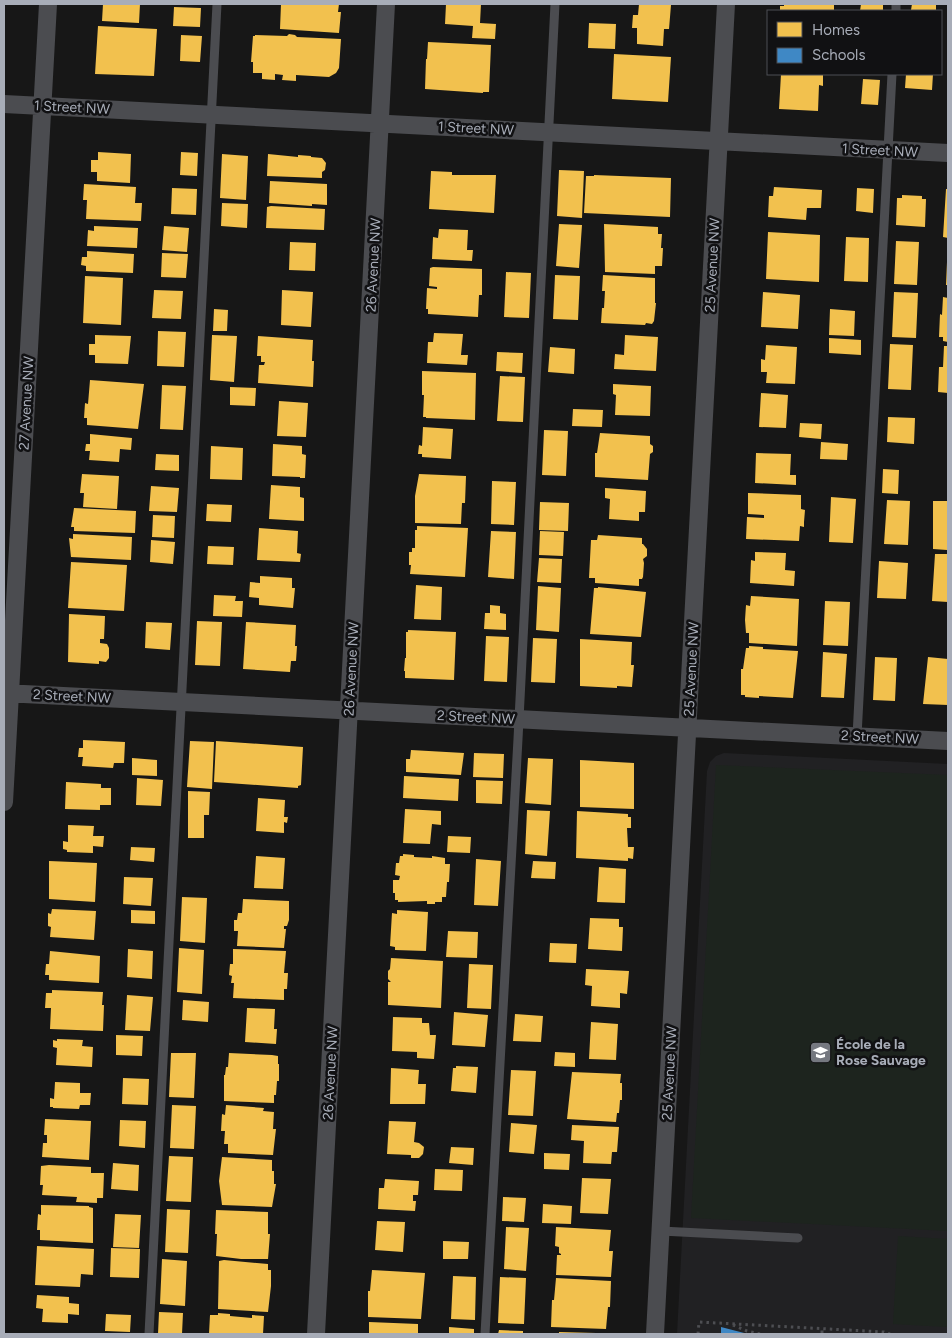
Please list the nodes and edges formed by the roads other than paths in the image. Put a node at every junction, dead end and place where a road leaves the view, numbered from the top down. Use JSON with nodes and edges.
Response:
{"nodes":[{"id":1,"x":48,"y":4,"type":"edge"},
{"id":2,"x":217,"y":4,"type":"edge"},
{"id":3,"x":386,"y":4,"type":"edge"},
{"id":4,"x":555,"y":4,"type":"edge"},
{"id":5,"x":726,"y":4,"type":"edge"},
{"id":6,"x":892,"y":75,"type":"edge"},
{"id":7,"x":4,"y":104,"type":"edge"},
{"id":8,"x":42,"y":106,"type":"junction"},
{"id":9,"x":211,"y":115,"type":"junction"},
{"id":10,"x":380,"y":124,"type":"junction"},
{"id":11,"x":549,"y":132,"type":"junction"},
{"id":12,"x":718,"y":142,"type":"junction"},
{"id":13,"x":888,"y":150,"type":"junction"},
{"id":14,"x":948,"y":154,"type":"edge"},
{"id":15,"x":6,"y":693,"type":"edge"},
{"id":16,"x":181,"y":702,"type":"junction"},
{"id":17,"x":349,"y":710,"type":"junction"},
{"id":18,"x":519,"y":719,"type":"junction"},
{"id":19,"x":688,"y":728,"type":"junction"},
{"id":20,"x":857,"y":736,"type":"junction"},
{"id":21,"x":948,"y":741,"type":"edge"},
{"id":22,"x":4,"y":802,"type":"edge"},
{"id":23,"x":661,"y":1231,"type":"junction"},
{"id":24,"x":798,"y":1238,"type":"dead end"},
{"id":25,"x":149,"y":1334,"type":"edge"},
{"id":26,"x":316,"y":1334,"type":"edge"},
{"id":27,"x":484,"y":1334,"type":"edge"},
{"id":28,"x":655,"y":1334,"type":"edge"}],
"edges":[{"from":1,"to":8,"type":"street","name":"27 Avenue NW"},
{"from":2,"to":9,"type":"lane"},
{"from":3,"to":10,"type":"street","name":"26 Avenue NW"},
{"from":4,"to":11,"type":"lane"},
{"from":5,"to":12,"type":"street","name":"25 Avenue NW"},
{"from":6,"to":13,"type":"lane"},
{"from":7,"to":8,"type":"street","name":"1 Street NW"},
{"from":8,"to":9,"type":"street","name":"1 Street NW"},
{"from":8,"to":15,"type":"street","name":"27 Avenue NW"},
{"from":9,"to":10,"type":"street","name":"1 Street NW"},
{"from":9,"to":16,"type":"lane"},
{"from":10,"to":11,"type":"street","name":"1 Street NW"},
{"from":10,"to":17,"type":"street","name":"26 Avenue NW"},
{"from":11,"to":12,"type":"street","name":"1 Street NW"},
{"from":11,"to":18,"type":"lane"},
{"from":12,"to":13,"type":"street","name":"1 Street NW"},
{"from":12,"to":19,"type":"street","name":"25 Avenue NW"},
{"from":13,"to":14,"type":"street","name":"1 Street NW"},
{"from":13,"to":20,"type":"lane"},
{"from":15,"to":16,"type":"street","name":"2 Street NW"},
{"from":15,"to":22,"type":"street","name":"27 Avenue NW"},
{"from":16,"to":17,"type":"street","name":"2 Street NW"},
{"from":16,"to":25,"type":"lane"},
{"from":17,"to":18,"type":"street","name":"2 Street NW"},
{"from":17,"to":26,"type":"street","name":"26 Avenue NW"},
{"from":18,"to":19,"type":"street","name":"2 Street NW"},
{"from":18,"to":27,"type":"lane"},
{"from":19,"to":20,"type":"street","name":"2 Street NW"},
{"from":19,"to":23,"type":"street","name":"25 Avenue NW"},
{"from":20,"to":21,"type":"street","name":"2 Street NW"},
{"from":23,"to":24,"type":"lane"},
{"from":23,"to":28,"type":"street","name":"25 Avenue NW"}]}
